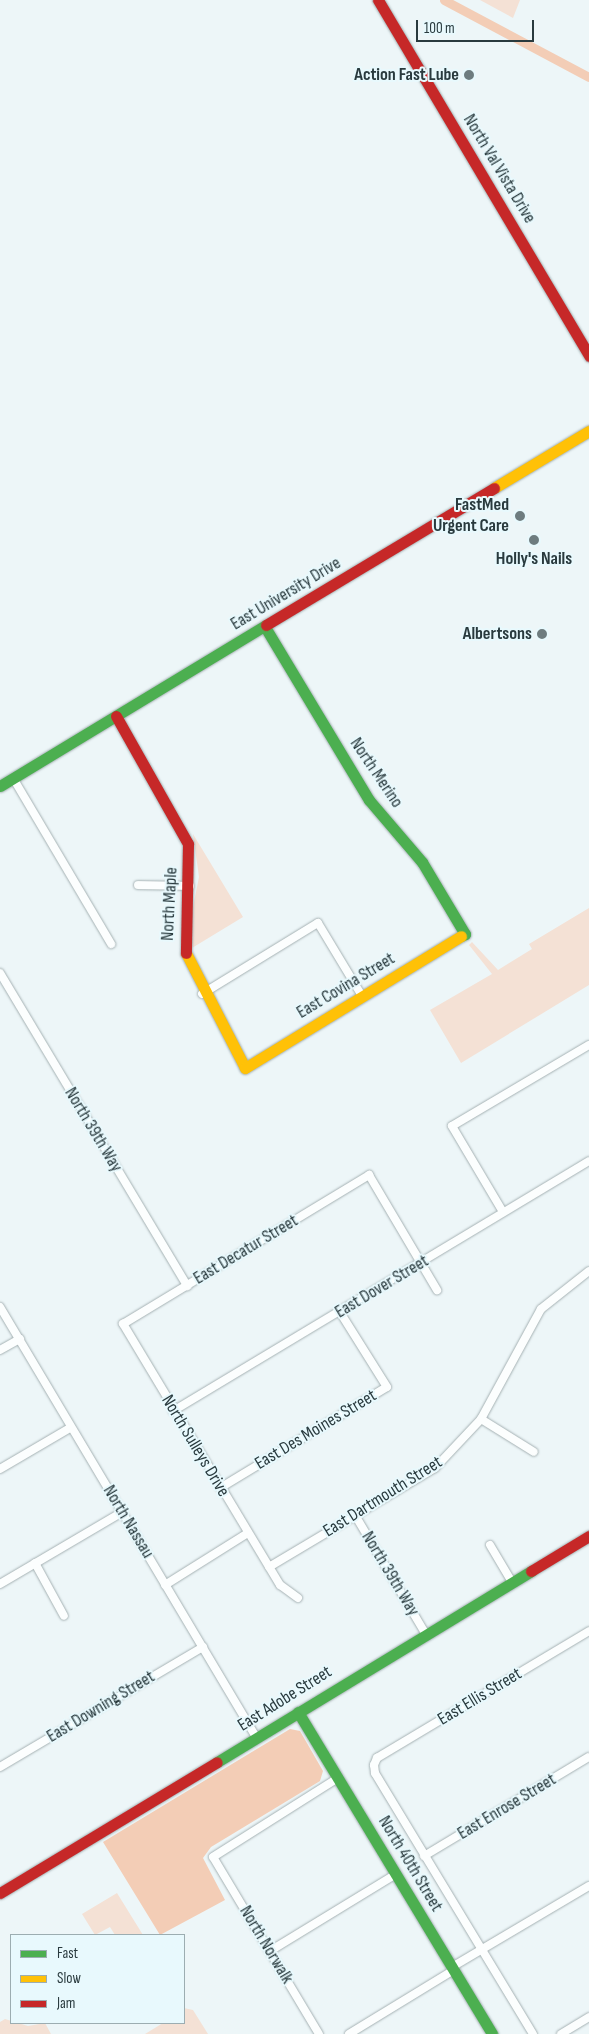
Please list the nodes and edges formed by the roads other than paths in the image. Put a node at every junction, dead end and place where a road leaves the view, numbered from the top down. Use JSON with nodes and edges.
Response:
{"nodes":[{"id":1,"x":378,"y":0,"type":"edge"},
{"id":2,"x":589,"y":356,"type":"edge"},
{"id":3,"x":589,"y":431,"type":"edge"},
{"id":4,"x":265,"y":626,"type":"junction"},
{"id":5,"x":116,"y":716,"type":"junction"},
{"id":6,"x":13,"y":778,"type":"junction"},
{"id":7,"x":0,"y":786,"type":"edge"},
{"id":8,"x":138,"y":885,"type":"dead end"},
{"id":9,"x":190,"y":886,"type":"junction"},
{"id":10,"x":465,"y":934,"type":"joint"},
{"id":11,"x":112,"y":944,"type":"dead end"},
{"id":12,"x":0,"y":974,"type":"edge"},
{"id":13,"x":202,"y":994,"type":"junction"},
{"id":14,"x":362,"y":996,"type":"junction"},
{"id":15,"x":589,"y":1046,"type":"edge"},
{"id":16,"x":245,"y":1068,"type":"joint"},
{"id":17,"x":589,"y":1161,"type":"edge"},
{"id":18,"x":503,"y":1212,"type":"junction"},
{"id":19,"x":421,"y":1262,"type":"junction"},
{"id":20,"x":589,"y":1271,"type":"edge"},
{"id":21,"x":187,"y":1286,"type":"junction"},
{"id":22,"x":437,"y":1290,"type":"dead end"},
{"id":23,"x":0,"y":1307,"type":"edge"},
{"id":24,"x":340,"y":1312,"type":"junction"},
{"id":25,"x":123,"y":1324,"type":"joint"},
{"id":26,"x":20,"y":1339,"type":"junction"},
{"id":27,"x":0,"y":1350,"type":"edge"},
{"id":28,"x":174,"y":1410,"type":"junction"},
{"id":29,"x":482,"y":1419,"type":"junction"},
{"id":30,"x":70,"y":1428,"type":"junction"},
{"id":31,"x":534,"y":1452,"type":"dead end"},
{"id":32,"x":0,"y":1469,"type":"edge"},
{"id":33,"x":220,"y":1488,"type":"junction"},
{"id":34,"x":122,"y":1512,"type":"junction"},
{"id":35,"x":355,"y":1515,"type":"junction"},
{"id":36,"x":248,"y":1533,"type":"junction"},
{"id":37,"x":589,"y":1536,"type":"edge"},
{"id":38,"x":490,"y":1545,"type":"dead end"},
{"id":39,"x":35,"y":1563,"type":"junction"},
{"id":40,"x":269,"y":1568,"type":"junction"},
{"id":41,"x":512,"y":1582,"type":"junction"},
{"id":42,"x":0,"y":1584,"type":"edge"},
{"id":43,"x":165,"y":1585,"type":"junction"},
{"id":44,"x":298,"y":1598,"type":"dead end"},
{"id":45,"x":64,"y":1616,"type":"dead end"},
{"id":46,"x":589,"y":1631,"type":"edge"},
{"id":47,"x":426,"y":1633,"type":"junction"},
{"id":48,"x":202,"y":1647,"type":"junction"},
{"id":49,"x":298,"y":1712,"type":"junction"},
{"id":50,"x":256,"y":1737,"type":"junction"},
{"id":51,"x":589,"y":1758,"type":"edge"},
{"id":52,"x":0,"y":1767,"type":"edge"},
{"id":53,"x":338,"y":1778,"type":"junction"},
{"id":54,"x":424,"y":1856,"type":"junction"},
{"id":55,"x":396,"y":1874,"type":"junction"},
{"id":56,"x":589,"y":1886,"type":"edge"},
{"id":57,"x":1,"y":1891,"type":"edge"},
{"id":58,"x":482,"y":1949,"type":"junction"},
{"id":59,"x":270,"y":1951,"type":"junction"},
{"id":60,"x":453,"y":1969,"type":"junction"},
{"id":61,"x":589,"y":2017,"type":"edge"},
{"id":62,"x":319,"y":2034,"type":"edge"},
{"id":63,"x":350,"y":2034,"type":"edge"},
{"id":64,"x":492,"y":2034,"type":"edge"},
{"id":65,"x":533,"y":2034,"type":"edge"},
{"id":66,"x":561,"y":2034,"type":"edge"}],
"edges":[{"from":1,"to":2,"type":"street","name":"North Val Vista Drive"},
{"from":3,"to":4,"type":"street","name":"East University Drive"},
{"from":4,"to":5,"type":"street","name":"East University Drive"},
{"from":4,"to":10,"type":"street","name":"North Merino"},
{"from":5,"to":6,"type":"street","name":"East University Drive"},
{"from":5,"to":9,"type":"street","name":"North Maple"},
{"from":6,"to":7,"type":"street","name":"East University Drive"},
{"from":6,"to":11,"type":"street"},
{"from":8,"to":9,"type":"street"},
{"from":9,"to":13,"type":"street","name":"North Maple"},
{"from":10,"to":14,"type":"street","name":"East Covina Street"},
{"from":12,"to":21,"type":"street","name":"North 39th Way"},
{"from":13,"to":14,"type":"street"},
{"from":13,"to":16,"type":"street","name":"North Maple"},
{"from":14,"to":16,"type":"street","name":"East Covina Street"},
{"from":15,"to":18,"type":"street"},
{"from":17,"to":18,"type":"street","name":"East Dover Street"},
{"from":18,"to":19,"type":"street","name":"East Dover Street"},
{"from":19,"to":21,"type":"street","name":"East Decatur Street"},
{"from":19,"to":22,"type":"street"},
{"from":19,"to":24,"type":"street","name":"East Dover Street"},
{"from":20,"to":29,"type":"street","name":"East Dartmouth Street"},
{"from":21,"to":25,"type":"street","name":"East Decatur Street"},
{"from":23,"to":26,"type":"street","name":"North Nassau"},
{"from":24,"to":28,"type":"street","name":"East Dover Street"},
{"from":24,"to":33,"type":"street","name":"East Des Moines Street"},
{"from":25,"to":28,"type":"street","name":"North Sulleys Drive"},
{"from":26,"to":27,"type":"street"},
{"from":26,"to":30,"type":"street","name":"North Nassau"},
{"from":28,"to":33,"type":"street","name":"North Sulleys Drive"},
{"from":29,"to":31,"type":"street"},
{"from":29,"to":35,"type":"street","name":"East Dartmouth Street"},
{"from":30,"to":32,"type":"street"},
{"from":30,"to":34,"type":"street","name":"North Nassau"},
{"from":33,"to":36,"type":"street","name":"North Sulleys Drive"},
{"from":34,"to":39,"type":"street"},
{"from":34,"to":43,"type":"street","name":"North Nassau"},
{"from":35,"to":40,"type":"street","name":"East Dartmouth Street"},
{"from":35,"to":47,"type":"street","name":"North 39th Way"},
{"from":36,"to":40,"type":"street","name":"North Sulleys Drive"},
{"from":36,"to":43,"type":"street"},
{"from":37,"to":41,"type":"street","name":"East Adobe Street"},
{"from":38,"to":41,"type":"street"},
{"from":39,"to":42,"type":"street"},
{"from":39,"to":45,"type":"street"},
{"from":40,"to":44,"type":"street","name":"North Sulleys Drive"},
{"from":41,"to":47,"type":"street","name":"East Adobe Street"},
{"from":43,"to":48,"type":"street","name":"North Nassau"},
{"from":46,"to":54,"type":"street","name":"East Ellis Street"},
{"from":47,"to":49,"type":"street","name":"East Adobe Street"},
{"from":48,"to":50,"type":"street","name":"North Nassau"},
{"from":48,"to":52,"type":"street","name":"East Downing Street"},
{"from":49,"to":50,"type":"street","name":"East Adobe Street"},
{"from":49,"to":53,"type":"street","name":"North 40th Street"},
{"from":50,"to":57,"type":"street","name":"East Adobe Street"},
{"from":51,"to":54,"type":"street","name":"East Enrose Street"},
{"from":53,"to":55,"type":"street","name":"North 40th Street"},
{"from":53,"to":59,"type":"street","name":"North Norwalk"},
{"from":54,"to":58,"type":"street"},
{"from":55,"to":59,"type":"street"},
{"from":55,"to":60,"type":"street","name":"North 40th Street"},
{"from":56,"to":58,"type":"street"},
{"from":58,"to":60,"type":"street"},
{"from":58,"to":65,"type":"street"},
{"from":59,"to":62,"type":"street","name":"North Norwalk"},
{"from":60,"to":63,"type":"street"},
{"from":60,"to":64,"type":"street","name":"North 40th Street"},
{"from":61,"to":66,"type":"street"}]}
